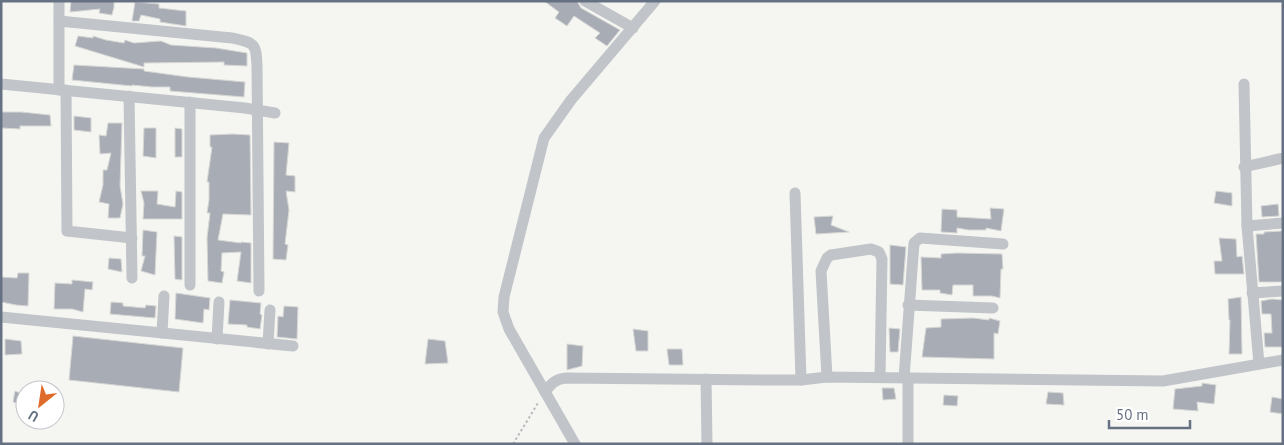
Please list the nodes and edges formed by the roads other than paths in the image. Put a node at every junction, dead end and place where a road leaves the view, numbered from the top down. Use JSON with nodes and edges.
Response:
{"nodes":[{"id":1,"x":59,"y":1,"type":"edge"},
{"id":2,"x":585,"y":1,"type":"edge"},
{"id":3,"x":655,"y":1,"type":"edge"},
{"id":4,"x":59,"y":22,"type":"junction"},
{"id":5,"x":633,"y":28,"type":"junction"},
{"id":6,"x":1,"y":84,"type":"edge"},
{"id":7,"x":1244,"y":84,"type":"dead end"},
{"id":8,"x":63,"y":90,"type":"junction"},
{"id":9,"x":129,"y":96,"type":"junction"},
{"id":10,"x":190,"y":102,"type":"junction"},
{"id":11,"x":258,"y":109,"type":"junction"},
{"id":12,"x":275,"y":113,"type":"dead end"},
{"id":13,"x":1283,"y":158,"type":"edge"},
{"id":14,"x":1244,"y":168,"type":"junction"},
{"id":15,"x":795,"y":193,"type":"dead end"},
{"id":16,"x":1283,"y":223,"type":"edge"},
{"id":17,"x":1247,"y":226,"type":"junction"},
{"id":18,"x":132,"y":238,"type":"junction"},
{"id":19,"x":1003,"y":244,"type":"dead end"},
{"id":20,"x":132,"y":278,"type":"dead end"},
{"id":21,"x":190,"y":285,"type":"dead end"},
{"id":22,"x":259,"y":291,"type":"dead end"},
{"id":23,"x":1283,"y":291,"type":"edge"},
{"id":24,"x":1252,"y":293,"type":"junction"},
{"id":25,"x":164,"y":296,"type":"dead end"},
{"id":26,"x":219,"y":302,"type":"dead end"},
{"id":27,"x":908,"y":306,"type":"junction"},
{"id":28,"x":993,"y":308,"type":"dead end"},
{"id":29,"x":270,"y":310,"type":"dead end"},
{"id":30,"x":1,"y":317,"type":"edge"},
{"id":31,"x":162,"y":333,"type":"junction"},
{"id":32,"x":217,"y":338,"type":"junction"},
{"id":33,"x":268,"y":344,"type":"junction"},
{"id":34,"x":293,"y":346,"type":"dead end"},
{"id":35,"x":1283,"y":360,"type":"edge"},
{"id":36,"x":1259,"y":364,"type":"junction"},
{"id":37,"x":827,"y":377,"type":"junction"},
{"id":38,"x":880,"y":377,"type":"junction"},
{"id":39,"x":906,"y":378,"type":"junction"},
{"id":40,"x":706,"y":379,"type":"junction"},
{"id":41,"x":801,"y":380,"type":"junction"},
{"id":42,"x":545,"y":392,"type":"junction"},
{"id":43,"x":575,"y":444,"type":"edge"},
{"id":44,"x":706,"y":444,"type":"edge"},
{"id":45,"x":908,"y":444,"type":"edge"}],
"edges":[{"from":1,"to":4,"type":"street"},
{"from":2,"to":5,"type":"street"},
{"from":3,"to":5,"type":"street"},
{"from":4,"to":8,"type":"street"},
{"from":4,"to":11,"type":"street"},
{"from":5,"to":42,"type":"street"},
{"from":6,"to":8,"type":"street"},
{"from":7,"to":14,"type":"street"},
{"from":8,"to":9,"type":"street"},
{"from":8,"to":18,"type":"street"},
{"from":9,"to":10,"type":"street"},
{"from":9,"to":18,"type":"street"},
{"from":10,"to":11,"type":"street"},
{"from":10,"to":21,"type":"street"},
{"from":11,"to":12,"type":"street"},
{"from":11,"to":22,"type":"street"},
{"from":13,"to":14,"type":"street"},
{"from":14,"to":17,"type":"street"},
{"from":15,"to":41,"type":"street"},
{"from":16,"to":17,"type":"street"},
{"from":17,"to":24,"type":"street"},
{"from":18,"to":20,"type":"street"},
{"from":19,"to":27,"type":"street"},
{"from":23,"to":24,"type":"street"},
{"from":24,"to":36,"type":"street"},
{"from":25,"to":31,"type":"street"},
{"from":26,"to":32,"type":"street"},
{"from":27,"to":28,"type":"street"},
{"from":27,"to":39,"type":"street"},
{"from":29,"to":33,"type":"street"},
{"from":30,"to":31,"type":"street"},
{"from":31,"to":32,"type":"street"},
{"from":32,"to":33,"type":"street"},
{"from":33,"to":34,"type":"street"},
{"from":35,"to":36,"type":"street"},
{"from":36,"to":39,"type":"street"},
{"from":37,"to":38,"type":"street"},
{"from":37,"to":38,"type":"street"},
{"from":37,"to":41,"type":"street"},
{"from":38,"to":39,"type":"street"},
{"from":39,"to":45,"type":"street"},
{"from":40,"to":41,"type":"street"},
{"from":40,"to":42,"type":"street"},
{"from":40,"to":44,"type":"street"},
{"from":42,"to":43,"type":"street"}]}
